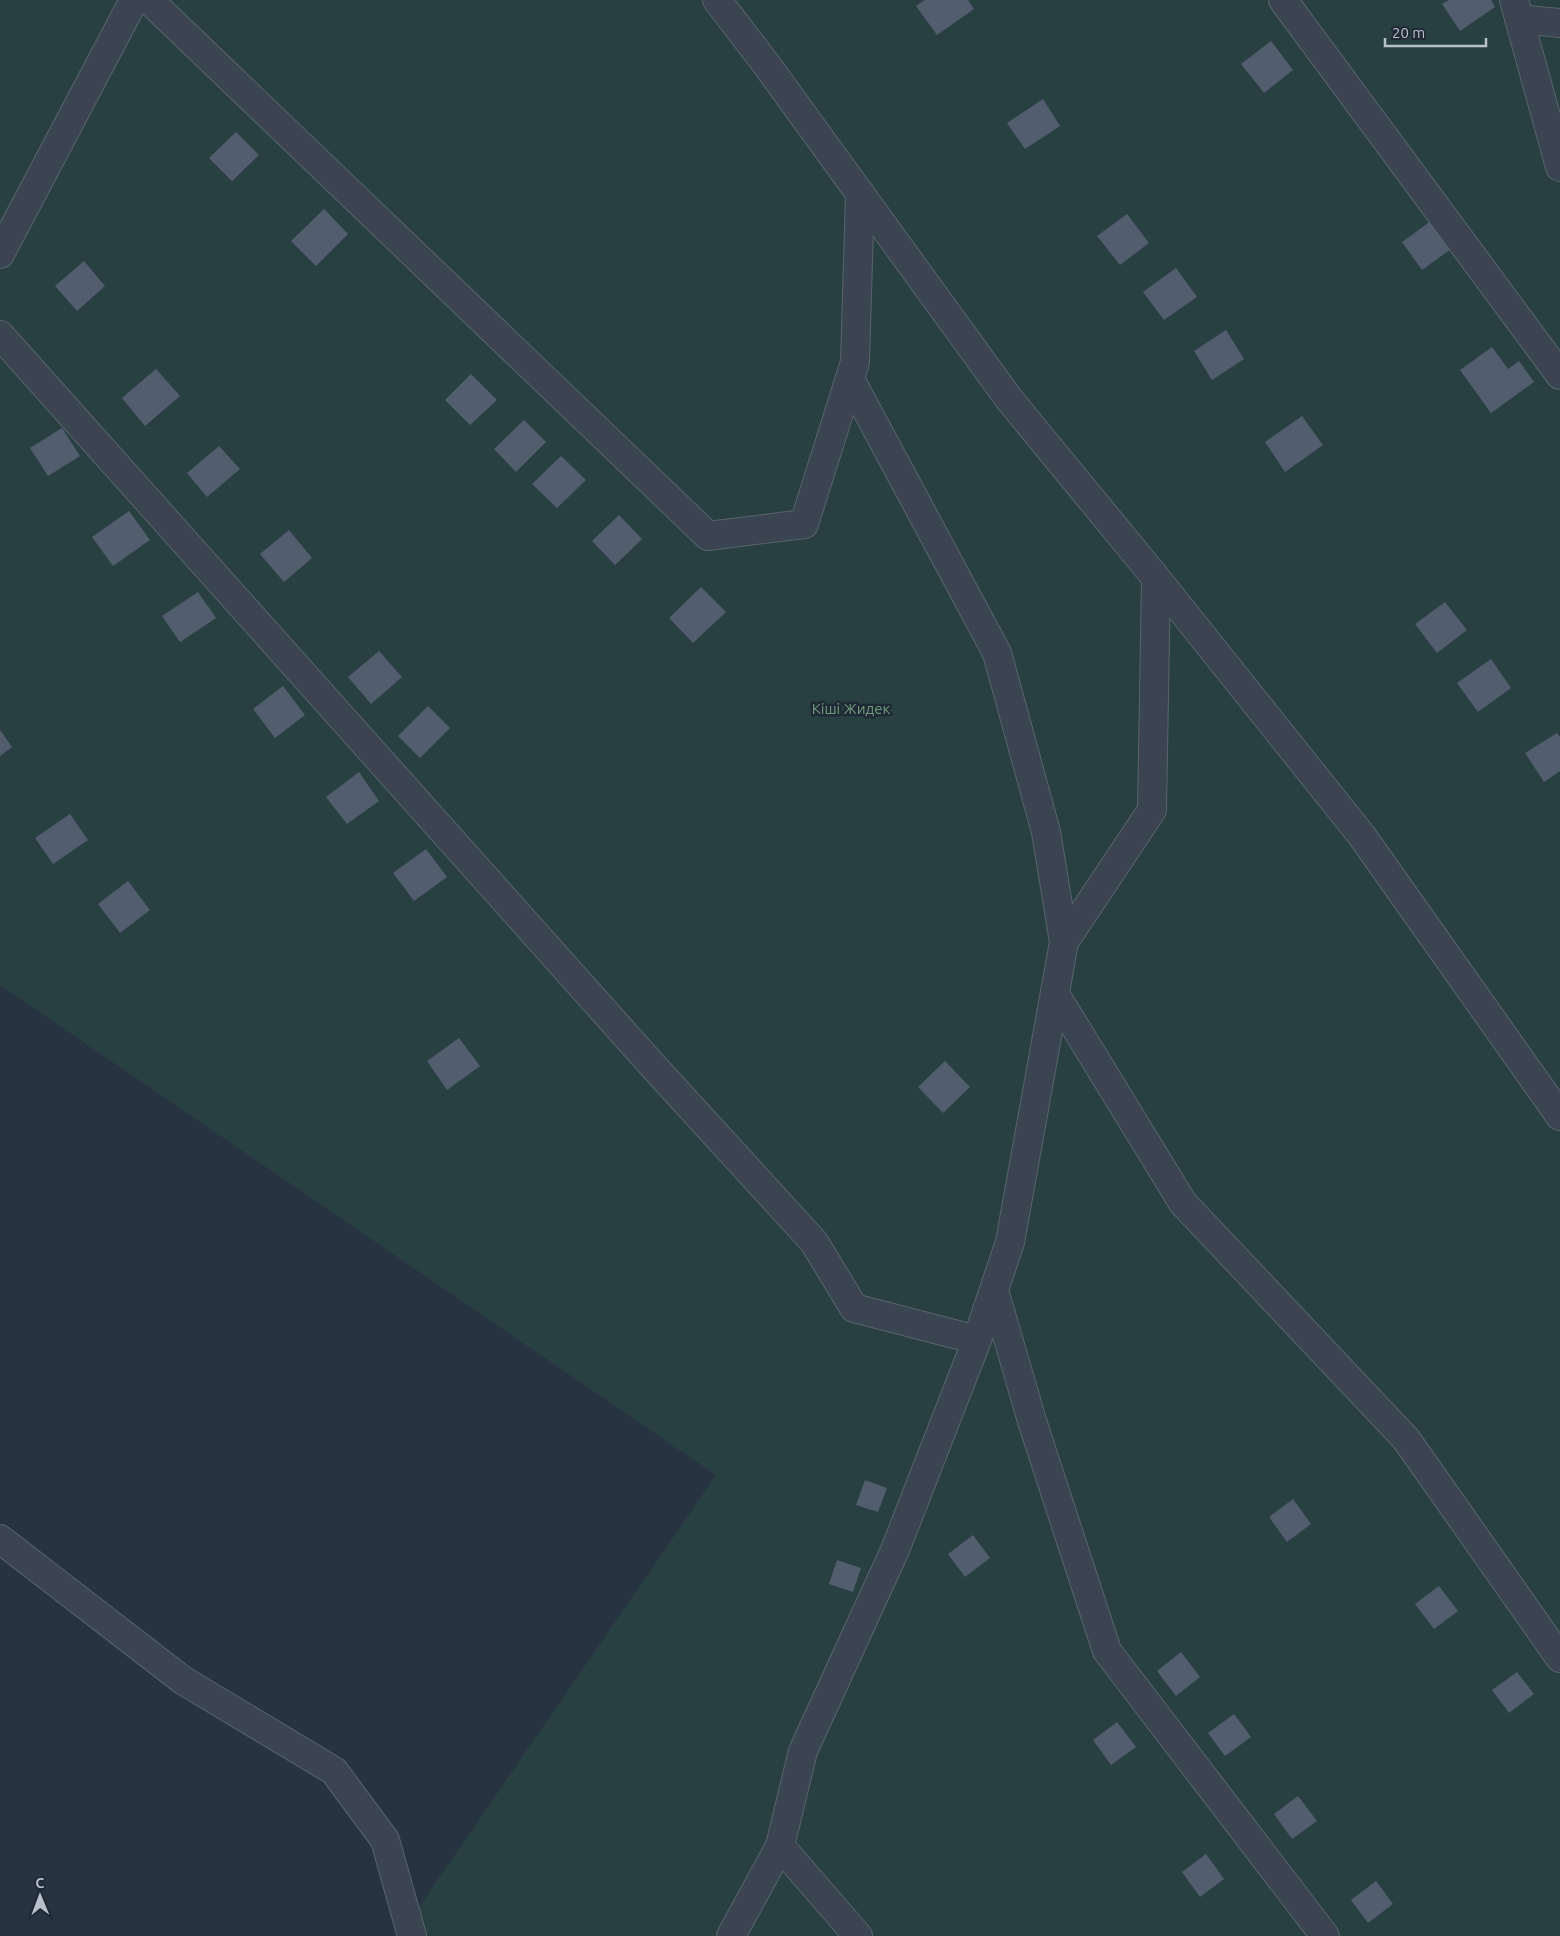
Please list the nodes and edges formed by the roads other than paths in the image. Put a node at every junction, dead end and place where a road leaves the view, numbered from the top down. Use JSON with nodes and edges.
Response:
{"nodes":[{"id":1,"x":134,"y":0,"type":"edge"},
{"id":2,"x":149,"y":0,"type":"edge"},
{"id":3,"x":716,"y":0,"type":"edge"},
{"id":4,"x":1283,"y":0,"type":"edge"},
{"id":5,"x":1517,"y":9,"type":"edge"},
{"id":6,"x":1560,"y":23,"type":"edge"},
{"id":7,"x":1560,"y":166,"type":"edge"},
{"id":8,"x":860,"y":193,"type":"junction"},
{"id":9,"x":0,"y":254,"type":"edge"},
{"id":10,"x":0,"y":334,"type":"edge"},
{"id":11,"x":1560,"y":375,"type":"edge"},
{"id":12,"x":850,"y":379,"type":"junction"},
{"id":13,"x":1156,"y":578,"type":"junction"},
{"id":14,"x":1064,"y":942,"type":"junction"},
{"id":15,"x":1055,"y":994,"type":"junction"},
{"id":16,"x":1560,"y":1116,"type":"edge"},
{"id":17,"x":994,"y":1290,"type":"junction"},
{"id":18,"x":977,"y":1340,"type":"junction"},
{"id":19,"x":0,"y":1539,"type":"edge"},
{"id":20,"x":1560,"y":1658,"type":"edge"},
{"id":21,"x":780,"y":1846,"type":"junction"},
{"id":22,"x":412,"y":1936,"type":"edge"},
{"id":23,"x":731,"y":1936,"type":"edge"},
{"id":24,"x":858,"y":1936,"type":"edge"},
{"id":25,"x":1325,"y":1936,"type":"edge"}],
"edges":[{"from":1,"to":9,"type":"street"},
{"from":2,"to":12,"type":"street"},
{"from":3,"to":8,"type":"street"},
{"from":4,"to":11,"type":"street"},
{"from":5,"to":6,"type":"street"},
{"from":5,"to":7,"type":"street"},
{"from":8,"to":12,"type":"street"},
{"from":8,"to":13,"type":"street"},
{"from":10,"to":18,"type":"street"},
{"from":12,"to":14,"type":"street"},
{"from":13,"to":14,"type":"street"},
{"from":13,"to":16,"type":"street"},
{"from":14,"to":15,"type":"street"},
{"from":15,"to":17,"type":"street"},
{"from":15,"to":20,"type":"street"},
{"from":17,"to":18,"type":"street"},
{"from":17,"to":25,"type":"street"},
{"from":18,"to":21,"type":"street"},
{"from":19,"to":22,"type":"street"},
{"from":21,"to":23,"type":"street"},
{"from":21,"to":24,"type":"street"}]}
